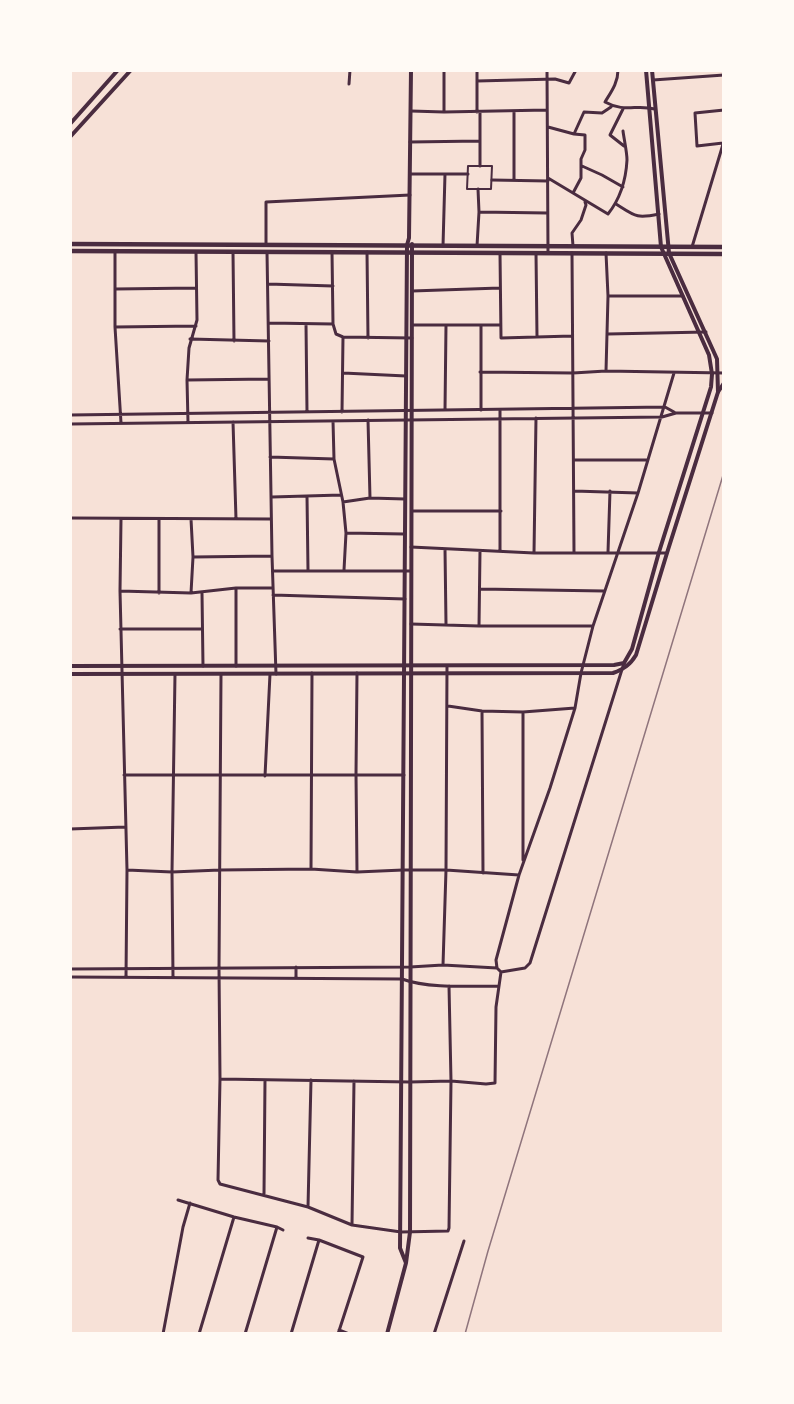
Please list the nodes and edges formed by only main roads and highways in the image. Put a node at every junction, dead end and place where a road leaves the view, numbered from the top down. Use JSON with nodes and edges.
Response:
{"nodes":[{"id":1,"x":118,"y":70,"type":"edge"},
{"id":2,"x":132,"y":70,"type":"edge"},
{"id":3,"x":411,"y":70,"type":"edge"},
{"id":4,"x":646,"y":70,"type":"edge"},
{"id":5,"x":652,"y":70,"type":"edge"},
{"id":6,"x":70,"y":124,"type":"edge"},
{"id":7,"x":70,"y":137,"type":"edge"},
{"id":8,"x":70,"y":244,"type":"edge"},
{"id":9,"x":410,"y":246,"type":"junction"},
{"id":10,"x":723,"y":248,"type":"edge"},
{"id":11,"x":665,"y":250,"type":"junction"},
{"id":12,"x":70,"y":251,"type":"edge"},
{"id":13,"x":410,"y":252,"type":"junction"},
{"id":14,"x":723,"y":254,"type":"edge"},
{"id":15,"x":409,"y":337,"type":"junction"},
{"id":16,"x":721,"y":373,"type":"edge"},
{"id":17,"x":723,"y":383,"type":"edge"},
{"id":18,"x":718,"y":392,"type":"junction"},
{"id":19,"x":489,"y":665,"type":"junction"},
{"id":20,"x":70,"y":666,"type":"edge"},
{"id":21,"x":404,"y":666,"type":"junction"},
{"id":22,"x":411,"y":666,"type":"junction"},
{"id":23,"x":404,"y":673,"type":"junction"},
{"id":24,"x":411,"y":673,"type":"junction"},
{"id":25,"x":490,"y":673,"type":"junction"},
{"id":26,"x":70,"y":674,"type":"edge"},
{"id":27,"x":406,"y":1263,"type":"junction"},
{"id":28,"x":387,"y":1334,"type":"edge"}],
"edges":[{"from":1,"to":6,"type":"main road"},
{"from":2,"to":7,"type":"main road"},
{"from":3,"to":9,"type":"main road"},
{"from":4,"to":11,"type":"main road"},
{"from":5,"to":11,"type":"main road"},
{"from":8,"to":9,"type":"main road"},
{"from":9,"to":11,"type":"main road"},
{"from":9,"to":13,"type":"main road"},
{"from":10,"to":11,"type":"main road"},
{"from":11,"to":13,"type":"main road"},
{"from":11,"to":14,"type":"main road"},
{"from":11,"to":16,"type":"main road"},
{"from":11,"to":19,"type":"main road"},
{"from":12,"to":13,"type":"main road"},
{"from":13,"to":15,"type":"main road"},
{"from":13,"to":15,"type":"main road"},
{"from":15,"to":21,"type":"main road"},
{"from":15,"to":22,"type":"main road"},
{"from":16,"to":18,"type":"main road"},
{"from":17,"to":18,"type":"main road"},
{"from":18,"to":25,"type":"main road"},
{"from":19,"to":22,"type":"main road"},
{"from":19,"to":25,"type":"main road"},
{"from":20,"to":21,"type":"main road"},
{"from":21,"to":22,"type":"main road"},
{"from":21,"to":23,"type":"main road"},
{"from":22,"to":24,"type":"main road"},
{"from":23,"to":24,"type":"main road"},
{"from":23,"to":26,"type":"main road"},
{"from":23,"to":27,"type":"main road"},
{"from":24,"to":25,"type":"main road"},
{"from":24,"to":27,"type":"main road"},
{"from":27,"to":28,"type":"main road"}]}
